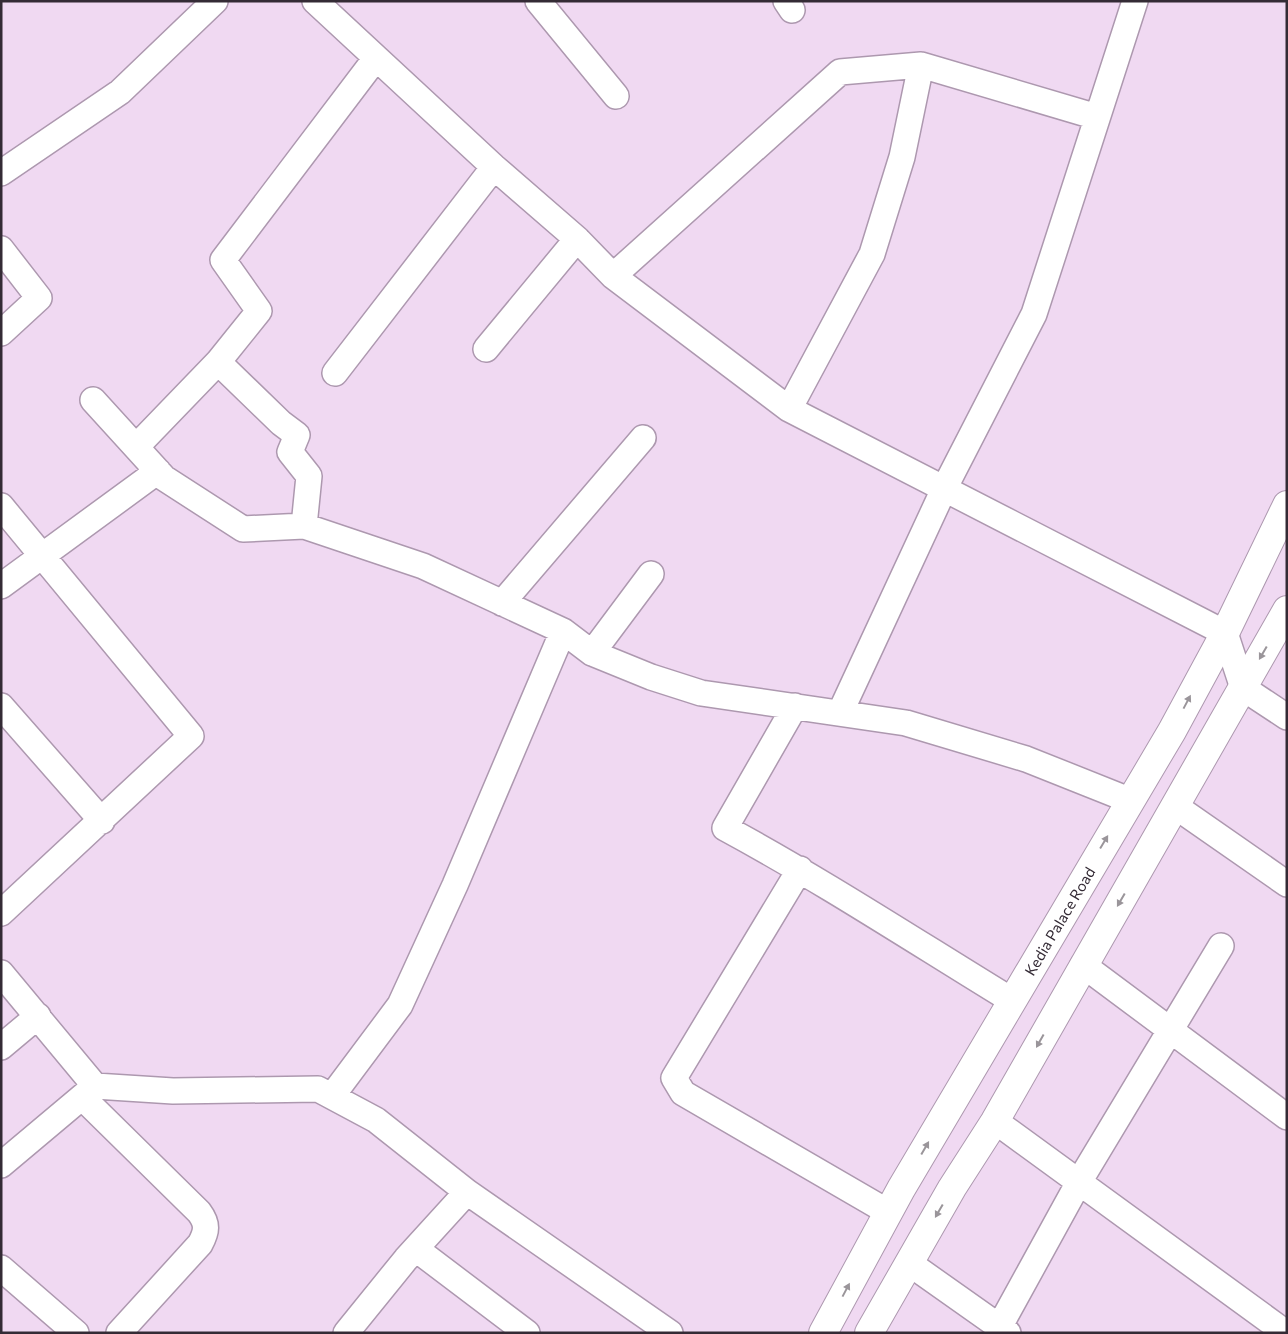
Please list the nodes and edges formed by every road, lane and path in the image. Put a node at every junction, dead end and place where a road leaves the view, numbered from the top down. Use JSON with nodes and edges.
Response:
{"nodes":[{"id":1,"x":214,"y":1,"type":"edge"},
{"id":2,"x":315,"y":1,"type":"edge"},
{"id":3,"x":538,"y":1,"type":"edge"},
{"id":4,"x":1135,"y":1,"type":"edge"},
{"id":5,"x":376,"y":58,"type":"junction"},
{"id":6,"x":921,"y":65,"type":"junction"},
{"id":7,"x":616,"y":96,"type":"dead end"},
{"id":8,"x":1097,"y":117,"type":"junction"},
{"id":9,"x":494,"y":166,"type":"junction"},
{"id":10,"x":1,"y":173,"type":"edge"},
{"id":11,"x":578,"y":239,"type":"junction"},
{"id":12,"x":1,"y":249,"type":"edge"},
{"id":13,"x":613,"y":276,"type":"junction"},
{"id":14,"x":1,"y":333,"type":"edge"},
{"id":15,"x":486,"y":349,"type":"dead end"},
{"id":16,"x":218,"y":362,"type":"junction"},
{"id":17,"x":335,"y":373,"type":"dead end"},
{"id":18,"x":93,"y":400,"type":"dead end"},
{"id":19,"x":789,"y":409,"type":"junction"},
{"id":20,"x":643,"y":438,"type":"dead end"},
{"id":21,"x":136,"y":447,"type":"junction"},
{"id":22,"x":158,"y":471,"type":"junction"},
{"id":23,"x":944,"y":489,"type":"junction"},
{"id":24,"x":1287,"y":505,"type":"edge"},
{"id":25,"x":1,"y":506,"type":"edge"},
{"id":26,"x":304,"y":526,"type":"junction"},
{"id":27,"x":43,"y":555,"type":"junction"},
{"id":28,"x":651,"y":574,"type":"dead end"},
{"id":29,"x":1,"y":586,"type":"edge"},
{"id":30,"x":502,"y":603,"type":"junction"},
{"id":31,"x":1287,"y":610,"type":"edge"},
{"id":32,"x":563,"y":632,"type":"junction"},
{"id":33,"x":1225,"y":632,"type":"junction"},
{"id":34,"x":592,"y":653,"type":"junction"},
{"id":35,"x":1242,"y":688,"type":"junction"},
{"id":36,"x":1,"y":706,"type":"edge"},
{"id":37,"x":795,"y":706,"type":"junction"},
{"id":38,"x":840,"y":713,"type":"junction"},
{"id":39,"x":1287,"y":717,"type":"edge"},
{"id":40,"x":1129,"y":800,"type":"junction"},
{"id":41,"x":1175,"y":806,"type":"junction"},
{"id":42,"x":102,"y":821,"type":"junction"},
{"id":43,"x":800,"y":869,"type":"junction"},
{"id":44,"x":1287,"y":884,"type":"edge"},
{"id":45,"x":1,"y":914,"type":"edge"},
{"id":46,"x":1221,"y":946,"type":"dead end"},
{"id":47,"x":1083,"y":965,"type":"junction"},
{"id":48,"x":1,"y":972,"type":"edge"},
{"id":49,"x":1011,"y":1000,"type":"junction"},
{"id":50,"x":38,"y":1016,"type":"junction"},
{"id":51,"x":1170,"y":1030,"type":"junction"},
{"id":52,"x":1,"y":1047,"type":"edge"},
{"id":53,"x":88,"y":1092,"type":"junction"},
{"id":54,"x":332,"y":1096,"type":"junction"},
{"id":55,"x":1287,"y":1117,"type":"edge"},
{"id":56,"x":995,"y":1121,"type":"junction"},
{"id":57,"x":1,"y":1164,"type":"edge"},
{"id":58,"x":1079,"y":1182,"type":"junction"},
{"id":59,"x":467,"y":1192,"type":"junction"},
{"id":60,"x":888,"y":1212,"type":"junction"},
{"id":61,"x":416,"y":1249,"type":"junction"},
{"id":62,"x":909,"y":1263,"type":"junction"},
{"id":63,"x":1,"y":1268,"type":"edge"},
{"id":64,"x":1001,"y":1331,"type":"edge"},
{"id":65,"x":76,"y":1333,"type":"edge"},
{"id":66,"x":119,"y":1333,"type":"edge"},
{"id":67,"x":346,"y":1333,"type":"edge"},
{"id":68,"x":527,"y":1333,"type":"edge"},
{"id":69,"x":670,"y":1333,"type":"edge"},
{"id":70,"x":823,"y":1333,"type":"edge"},
{"id":71,"x":869,"y":1333,"type":"edge"},
{"id":72,"x":1286,"y":1333,"type":"edge"}],
"edges":[{"from":1,"to":10,"type":"street"},
{"from":2,"to":5,"type":"street"},
{"from":3,"to":7,"type":"street"},
{"from":4,"to":8,"type":"street"},
{"from":5,"to":9,"type":"street"},
{"from":5,"to":16,"type":"street"},
{"from":6,"to":8,"type":"street"},
{"from":6,"to":13,"type":"street"},
{"from":6,"to":19,"type":"street"},
{"from":8,"to":23,"type":"street"},
{"from":9,"to":11,"type":"street"},
{"from":9,"to":17,"type":"street"},
{"from":11,"to":13,"type":"street"},
{"from":11,"to":15,"type":"street"},
{"from":12,"to":14,"type":"street"},
{"from":13,"to":19,"type":"street"},
{"from":16,"to":21,"type":"street"},
{"from":16,"to":26,"type":"street"},
{"from":18,"to":21,"type":"street"},
{"from":19,"to":23,"type":"street"},
{"from":20,"to":30,"type":"street"},
{"from":21,"to":22,"type":"street"},
{"from":22,"to":26,"type":"street"},
{"from":22,"to":27,"type":"street"},
{"from":23,"to":33,"type":"street"},
{"from":23,"to":38,"type":"street"},
{"from":24,"to":33,"type":"street","name":"Kedia Palace Road"},
{"from":25,"to":27,"type":"street"},
{"from":26,"to":30,"type":"street"},
{"from":27,"to":29,"type":"street"},
{"from":27,"to":42,"type":"street"},
{"from":28,"to":34,"type":"street"},
{"from":30,"to":32,"type":"street"},
{"from":31,"to":35,"type":"street","one_way":true},
{"from":32,"to":34,"type":"street"},
{"from":32,"to":54,"type":"street"},
{"from":33,"to":35,"type":"street"},
{"from":40,"to":33,"type":"street","name":"Kedia Palace Road","one_way":true},
{"from":34,"to":37,"type":"street"},
{"from":35,"to":39,"type":"street"},
{"from":35,"to":41,"type":"street"},
{"from":36,"to":42,"type":"street"},
{"from":37,"to":38,"type":"street"},
{"from":37,"to":43,"type":"street"},
{"from":38,"to":40,"type":"street"},
{"from":49,"to":40,"type":"street","name":"Kedia Palace Road","one_way":true},
{"from":41,"to":44,"type":"street"},
{"from":41,"to":47,"type":"street","one_way":true},
{"from":42,"to":45,"type":"street"},
{"from":43,"to":49,"type":"street"},
{"from":43,"to":60,"type":"street"},
{"from":46,"to":51,"type":"street"},
{"from":47,"to":51,"type":"street"},
{"from":47,"to":56,"type":"street","one_way":true},
{"from":48,"to":50,"type":"street"},
{"from":60,"to":49,"type":"street","name":"Kedia Palace Road","one_way":true},
{"from":50,"to":52,"type":"street"},
{"from":50,"to":53,"type":"street"},
{"from":51,"to":55,"type":"street"},
{"from":51,"to":58,"type":"street"},
{"from":53,"to":54,"type":"street"},
{"from":53,"to":57,"type":"street"},
{"from":53,"to":66,"type":"street"},
{"from":54,"to":59,"type":"street"},
{"from":56,"to":58,"type":"street"},
{"from":56,"to":62,"type":"street","one_way":true},
{"from":58,"to":64,"type":"street"},
{"from":58,"to":72,"type":"street"},
{"from":59,"to":61,"type":"street"},
{"from":59,"to":69,"type":"street"},
{"from":70,"to":60,"type":"street","name":"Kedia Palace Road","one_way":true},
{"from":61,"to":67,"type":"street"},
{"from":61,"to":68,"type":"street"},
{"from":62,"to":64,"type":"street"},
{"from":62,"to":71,"type":"street"},
{"from":63,"to":65,"type":"street"}]}
